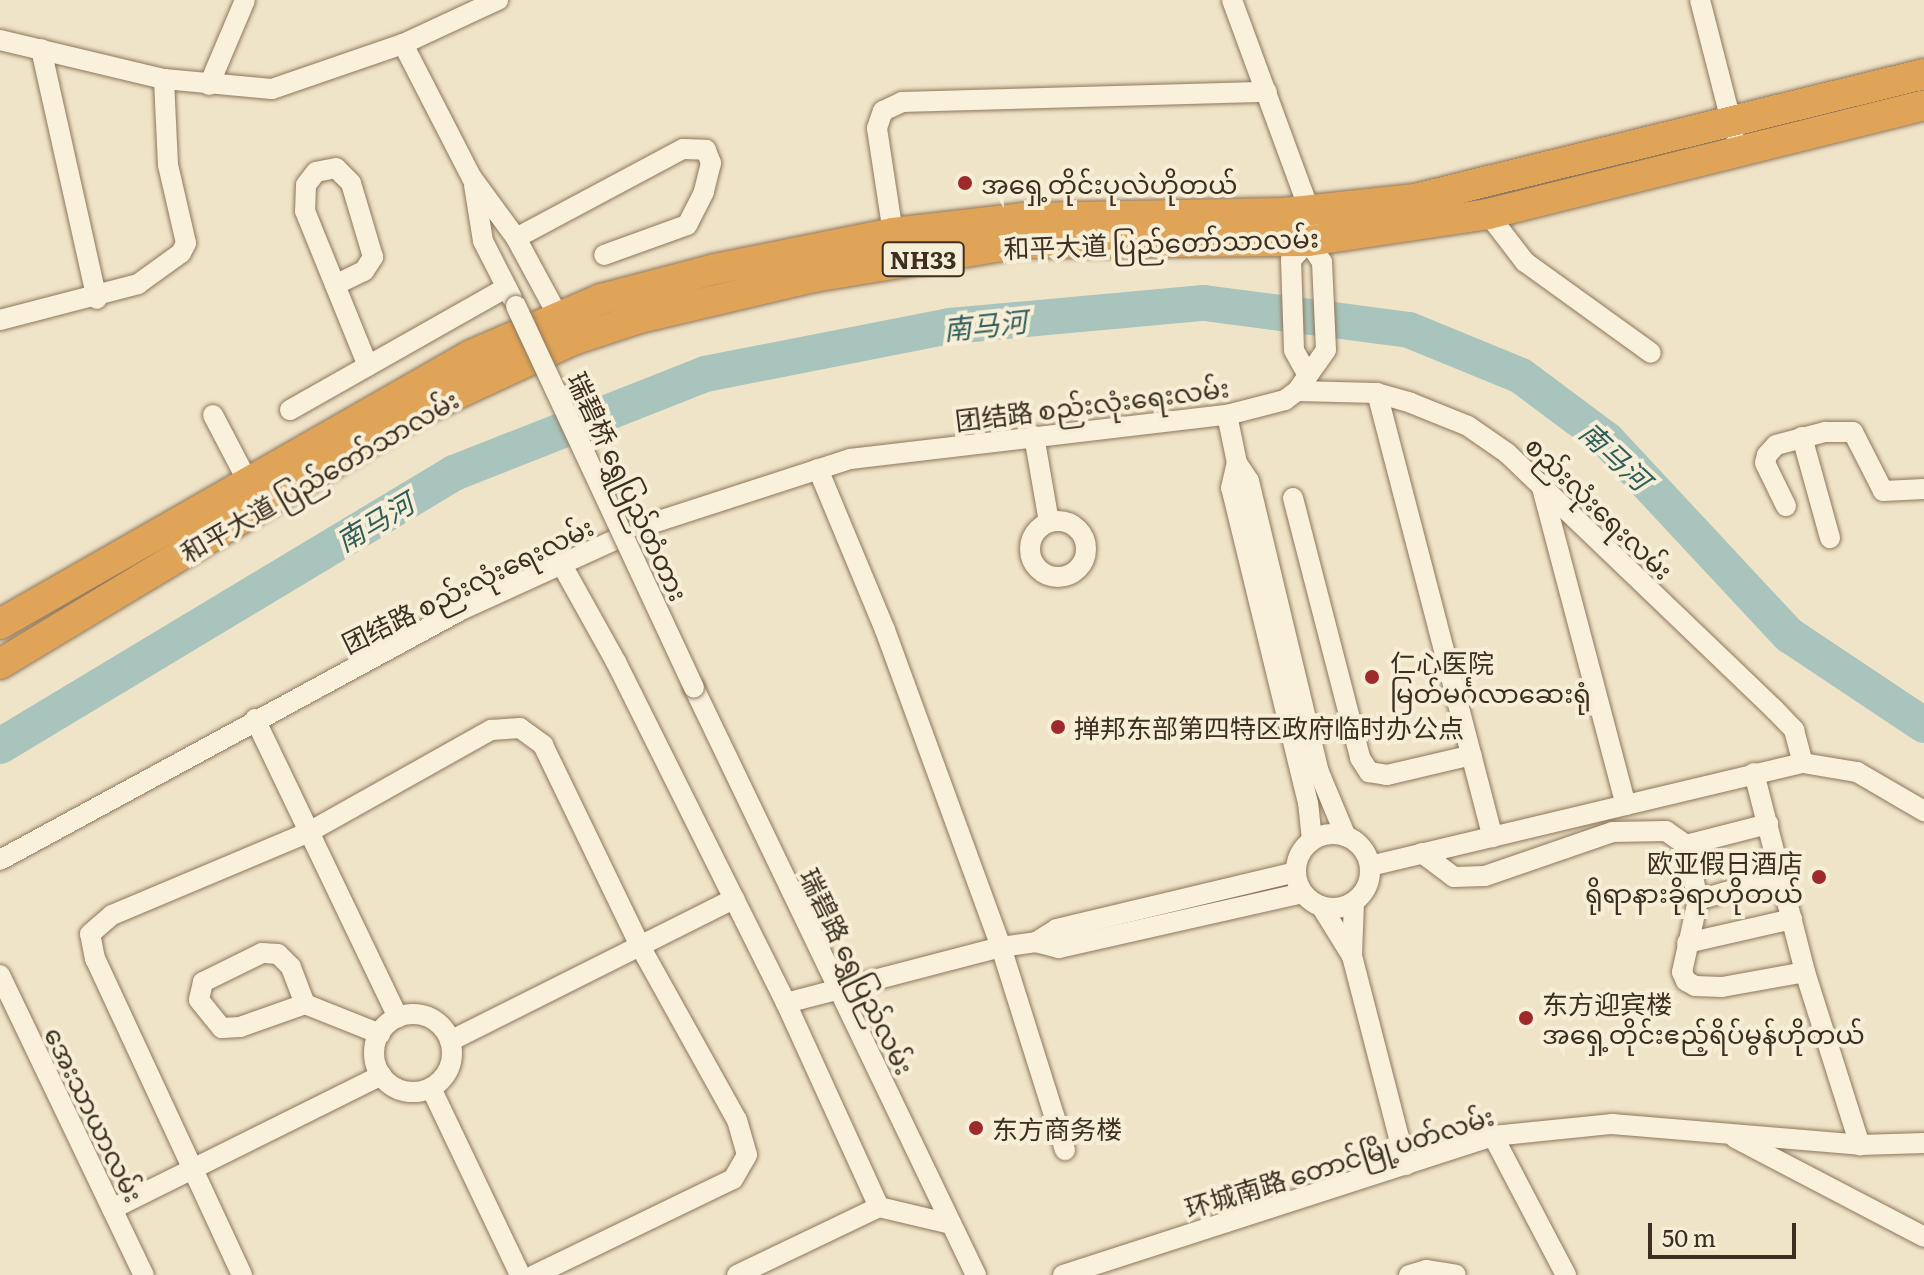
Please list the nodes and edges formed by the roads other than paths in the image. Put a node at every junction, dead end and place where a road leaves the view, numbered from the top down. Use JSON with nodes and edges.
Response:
{"nodes":[{"id":1,"x":245,"y":0,"type":"edge"},
{"id":2,"x":498,"y":0,"type":"edge"},
{"id":3,"x":1232,"y":0,"type":"edge"},
{"id":4,"x":1700,"y":0,"type":"edge"},
{"id":5,"x":0,"y":40,"type":"edge"},
{"id":6,"x":403,"y":44,"type":"junction"},
{"id":7,"x":41,"y":49,"type":"junction"},
{"id":8,"x":164,"y":79,"type":"junction"},
{"id":9,"x":209,"y":85,"type":"junction"},
{"id":10,"x":1267,"y":92,"type":"junction"},
{"id":11,"x":1922,"y":95,"type":"edge"},
{"id":12,"x":1731,"y":121,"type":"junction"},
{"id":13,"x":1740,"y":149,"type":"junction"},
{"id":14,"x":472,"y":178,"type":"junction"},
{"id":15,"x":1488,"y":214,"type":"junction"},
{"id":16,"x":893,"y":233,"type":"junction"},
{"id":17,"x":516,"y":238,"type":"junction"},
{"id":18,"x":1308,"y":244,"type":"junction"},
{"id":19,"x":604,"y":255,"type":"dead end"},
{"id":20,"x":335,"y":285,"type":"junction"},
{"id":21,"x":512,"y":297,"type":"junction"},
{"id":22,"x":97,"y":299,"type":"junction"},
{"id":23,"x":0,"y":320,"type":"edge"},
{"id":24,"x":565,"y":327,"type":"junction"},
{"id":25,"x":1651,"y":353,"type":"dead end"},
{"id":26,"x":368,"y":366,"type":"junction"},
{"id":27,"x":1302,"y":382,"type":"junction"},
{"id":28,"x":1377,"y":393,"type":"junction"},
{"id":29,"x":290,"y":410,"type":"dead end"},
{"id":30,"x":213,"y":415,"type":"dead end"},
{"id":31,"x":1227,"y":415,"type":"junction"},
{"id":32,"x":1034,"y":436,"type":"junction"},
{"id":33,"x":1802,"y":437,"type":"junction"},
{"id":34,"x":1237,"y":463,"type":"junction"},
{"id":35,"x":818,"y":469,"type":"junction"},
{"id":36,"x":248,"y":482,"type":"junction"},
{"id":37,"x":1540,"y":483,"type":"junction"},
{"id":38,"x":1924,"y":489,"type":"edge"},
{"id":39,"x":1293,"y":498,"type":"dead end"},
{"id":40,"x":1786,"y":506,"type":"dead end"},
{"id":41,"x":1049,"y":522,"type":"dead end"},
{"id":42,"x":1830,"y":538,"type":"dead end"},
{"id":43,"x":562,"y":565,"type":"junction"},
{"id":44,"x":0,"y":624,"type":"edge"},
{"id":45,"x":0,"y":664,"type":"edge"},
{"id":46,"x":694,"y":688,"type":"joint"},
{"id":47,"x":255,"y":719,"type":"junction"},
{"id":48,"x":1472,"y":755,"type":"junction"},
{"id":49,"x":1803,"y":763,"type":"junction"},
{"id":50,"x":1754,"y":773,"type":"junction"},
{"id":51,"x":1626,"y":805,"type":"junction"},
{"id":52,"x":1924,"y":811,"type":"edge"},
{"id":53,"x":1768,"y":824,"type":"junction"},
{"id":54,"x":309,"y":832,"type":"junction"},
{"id":55,"x":1346,"y":837,"type":"junction"},
{"id":56,"x":1493,"y":837,"type":"junction"},
{"id":57,"x":1312,"y":840,"type":"junction"},
{"id":58,"x":1686,"y":845,"type":"junction"},
{"id":59,"x":1422,"y":853,"type":"junction"},
{"id":60,"x":0,"y":860,"type":"edge"},
{"id":61,"x":1370,"y":866,"type":"junction"},
{"id":62,"x":1296,"y":872,"type":"junction"},
{"id":63,"x":1781,"y":876,"type":"junction"},
{"id":64,"x":1303,"y":893,"type":"junction"},
{"id":65,"x":734,"y":899,"type":"junction"},
{"id":66,"x":1698,"y":900,"type":"junction"},
{"id":67,"x":1354,"y":902,"type":"junction"},
{"id":68,"x":1321,"y":906,"type":"junction"},
{"id":69,"x":1792,"y":919,"type":"junction"},
{"id":70,"x":1036,"y":942,"type":"junction"},
{"id":71,"x":1687,"y":943,"type":"junction"},
{"id":72,"x":640,"y":946,"type":"junction"},
{"id":73,"x":1001,"y":947,"type":"junction"},
{"id":74,"x":1352,"y":956,"type":"junction"},
{"id":75,"x":1805,"y":972,"type":"junction"},
{"id":76,"x":0,"y":975,"type":"edge"},
{"id":77,"x":837,"y":990,"type":"junction"},
{"id":78,"x":786,"y":1003,"type":"junction"},
{"id":79,"x":305,"y":1004,"type":"junction"},
{"id":80,"x":398,"y":1018,"type":"junction"},
{"id":81,"x":380,"y":1034,"type":"junction"},
{"id":82,"x":450,"y":1041,"type":"junction"},
{"id":83,"x":382,"y":1075,"type":"junction"},
{"id":84,"x":431,"y":1088,"type":"junction"},
{"id":85,"x":1724,"y":1133,"type":"junction"},
{"id":86,"x":1493,"y":1136,"type":"junction"},
{"id":87,"x":1924,"y":1143,"type":"edge"},
{"id":88,"x":1860,"y":1145,"type":"junction"},
{"id":89,"x":1065,"y":1150,"type":"dead end"},
{"id":90,"x":1406,"y":1165,"type":"junction"},
{"id":91,"x":192,"y":1170,"type":"junction"},
{"id":92,"x":879,"y":1207,"type":"junction"},
{"id":93,"x":112,"y":1209,"type":"junction"},
{"id":94,"x":951,"y":1224,"type":"junction"},
{"id":95,"x":1924,"y":1237,"type":"edge"},
{"id":96,"x":144,"y":1275,"type":"edge"},
{"id":97,"x":242,"y":1275,"type":"edge"},
{"id":98,"x":520,"y":1275,"type":"edge"},
{"id":99,"x":534,"y":1275,"type":"edge"},
{"id":100,"x":737,"y":1275,"type":"edge"},
{"id":101,"x":977,"y":1275,"type":"edge"},
{"id":102,"x":990,"y":1275,"type":"edge"},
{"id":103,"x":1063,"y":1275,"type":"edge"},
{"id":104,"x":1409,"y":1275,"type":"edge"},
{"id":105,"x":1456,"y":1275,"type":"edge"},
{"id":106,"x":1566,"y":1275,"type":"edge"}],
"edges":[{"from":1,"to":9,"type":"street"},
{"from":2,"to":6,"type":"street"},
{"from":3,"to":10,"type":"street"},
{"from":4,"to":12,"type":"street"},
{"from":5,"to":7,"type":"street"},
{"from":6,"to":9,"type":"street"},
{"from":6,"to":14,"type":"street"},
{"from":7,"to":8,"type":"street"},
{"from":7,"to":22,"type":"street"},
{"from":8,"to":9,"type":"street"},
{"from":8,"to":22,"type":"street"},
{"from":10,"to":16,"type":"street"},
{"from":10,"to":18,"type":"street"},
{"from":11,"to":12,"type":"highway","name":"和平大道 ပြည်တော်သာလမ်း","number":"NH33"},
{"from":11,"to":13,"type":"highway","name":"和平大道 ပြည်တော်သာလမ်း","number":"NH33"},
{"from":12,"to":13,"type":"street"},
{"from":12,"to":18,"type":"highway","name":"和平大道 ပြည်တော်သာလမ်း","number":"NH33"},
{"from":13,"to":15,"type":"highway","name":"和平大道 ပြည်တော်သာလမ်း","number":"NH33"},
{"from":14,"to":17,"type":"street"},
{"from":14,"to":21,"type":"street"},
{"from":15,"to":18,"type":"highway","name":"和平大道 ပြည်တော်သာလမ်း","number":"NH33"},
{"from":15,"to":25,"type":"street"},
{"from":16,"to":18,"type":"highway","name":"和平大道 ပြည်တော်သာလမ်း","number":"NH33"},
{"from":16,"to":24,"type":"highway","name":"和平大道 ပြည်တော်သာလမ်း","number":"NH33"},
{"from":17,"to":19,"type":"street"},
{"from":17,"to":24,"type":"street"},
{"from":18,"to":24,"type":"highway","name":"和平大道 ပြည်တော်သာလမ်း","number":"NH33"},
{"from":18,"to":27,"type":"street"},
{"from":18,"to":27,"type":"street"},
{"from":20,"to":20,"type":"street"},
{"from":20,"to":26,"type":"street"},
{"from":21,"to":26,"type":"street"},
{"from":21,"to":46,"type":"street","name":"瑞碧桥 ရွှေပြည်တံတား","bridge":true},
{"from":22,"to":23,"type":"street"},
{"from":24,"to":36,"type":"highway","name":"和平大道 ပြည်တော်သာလမ်း","number":"NH33"},
{"from":24,"to":45,"type":"highway","name":"和平大道 ပြည်တော်သာလမ်း","number":"NH33"},
{"from":26,"to":29,"type":"street"},
{"from":27,"to":28,"type":"street","name":"စည်းလုံးရေးလမ်း"},
{"from":27,"to":31,"type":"street","name":"团结路 စည်းလုံးရေးလမ်း"},
{"from":28,"to":37,"type":"street","name":"စည်းလုံးရေးလမ်း"},
{"from":28,"to":48,"type":"street"},
{"from":30,"to":36,"type":"street"},
{"from":31,"to":32,"type":"street","name":"团结路 စည်းလုံးရေးလမ်း"},
{"from":31,"to":34,"type":"street"},
{"from":32,"to":35,"type":"street","name":"团结路 စည်းလုံးရေးလမ်း"},
{"from":32,"to":41,"type":"street"},
{"from":33,"to":38,"type":"street"},
{"from":33,"to":40,"type":"street"},
{"from":33,"to":42,"type":"street"},
{"from":34,"to":55,"type":"street"},
{"from":34,"to":57,"type":"street"},
{"from":35,"to":43,"type":"street","name":"团结路 စည်းလုံးရေးလမ်း"},
{"from":35,"to":73,"type":"street"},
{"from":36,"to":44,"type":"highway","name":"和平大道 ပြည်တော်သာလမ်း","number":"NH33"},
{"from":37,"to":49,"type":"street","name":"စည်းလုံးရေးလမ်း"},
{"from":37,"to":51,"type":"street"},
{"from":39,"to":48,"type":"street"},
{"from":43,"to":47,"type":"street","name":"团结路 စည်းလုံးရေးလမ်း"},
{"from":43,"to":65,"type":"street"},
{"from":46,"to":77,"type":"street","name":"瑞碧路 ရွှေပြည်လမ်း"},
{"from":47,"to":54,"type":"street"},
{"from":47,"to":60,"type":"street","name":"团结路 စည်းလုံးရေးလမ်း"},
{"from":48,"to":56,"type":"street"},
{"from":49,"to":50,"type":"street"},
{"from":49,"to":52,"type":"street"},
{"from":50,"to":51,"type":"street"},
{"from":50,"to":53,"type":"street"},
{"from":51,"to":56,"type":"street"},
{"from":53,"to":58,"type":"street"},
{"from":53,"to":63,"type":"street"},
{"from":54,"to":72,"type":"street"},
{"from":54,"to":80,"type":"street"},
{"from":54,"to":91,"type":"street"},
{"from":55,"to":57,"type":"street"},
{"from":55,"to":61,"type":"street"},
{"from":56,"to":59,"type":"street"},
{"from":57,"to":62,"type":"street"},
{"from":58,"to":59,"type":"street"},
{"from":58,"to":66,"type":"street"},
{"from":59,"to":61,"type":"street"},
{"from":61,"to":67,"type":"street"},
{"from":62,"to":64,"type":"street"},
{"from":62,"to":70,"type":"street"},
{"from":63,"to":66,"type":"street"},
{"from":63,"to":69,"type":"street"},
{"from":64,"to":68,"type":"street"},
{"from":64,"to":70,"type":"street"},
{"from":65,"to":72,"type":"street"},
{"from":65,"to":78,"type":"street"},
{"from":66,"to":71,"type":"street"},
{"from":67,"to":68,"type":"street"},
{"from":67,"to":74,"type":"street"},
{"from":68,"to":74,"type":"street"},
{"from":69,"to":71,"type":"street"},
{"from":69,"to":75,"type":"street"},
{"from":70,"to":73,"type":"street"},
{"from":71,"to":75,"type":"street"},
{"from":72,"to":82,"type":"street"},
{"from":72,"to":99,"type":"street"},
{"from":73,"to":77,"type":"street"},
{"from":73,"to":89,"type":"street"},
{"from":74,"to":90,"type":"street"},
{"from":75,"to":88,"type":"street"},
{"from":76,"to":93,"type":"street","name":"အေးသာယာလမ်း"},
{"from":77,"to":78,"type":"street"},
{"from":77,"to":94,"type":"street","name":"瑞碧路 ရွှေပြည်လမ်း"},
{"from":78,"to":92,"type":"street"},
{"from":79,"to":79,"type":"street"},
{"from":79,"to":81,"type":"street"},
{"from":80,"to":81,"type":"street"},
{"from":80,"to":82,"type":"street"},
{"from":81,"to":83,"type":"street"},
{"from":82,"to":84,"type":"street"},
{"from":83,"to":84,"type":"street"},
{"from":83,"to":91,"type":"street"},
{"from":84,"to":98,"type":"street"},
{"from":85,"to":86,"type":"street","name":"环城南路 တောင်မြို့ပတ်လမ်း"},
{"from":85,"to":88,"type":"street","name":"环城南路 တောင်မြို့ပတ်လမ်း"},
{"from":85,"to":95,"type":"street"},
{"from":86,"to":90,"type":"street","name":"环城南路 တောင်မြို့ပတ်လမ်း"},
{"from":86,"to":106,"type":"street"},
{"from":87,"to":88,"type":"street","name":"环城南路 တောင်မြို့ပတ်လမ်း"},
{"from":90,"to":103,"type":"street","name":"环城南路 တောင်မြို့ပတ်လမ်း"},
{"from":91,"to":93,"type":"street"},
{"from":91,"to":97,"type":"street"},
{"from":92,"to":94,"type":"street"},
{"from":92,"to":100,"type":"street"},
{"from":93,"to":96,"type":"street","name":"အေးသာယာလမ်း"},
{"from":94,"to":101,"type":"street","name":"瑞碧路 ရွှေပြည်လမ်း"},
{"from":101,"to":102,"type":"street"},
{"from":104,"to":105,"type":"street"}]}
